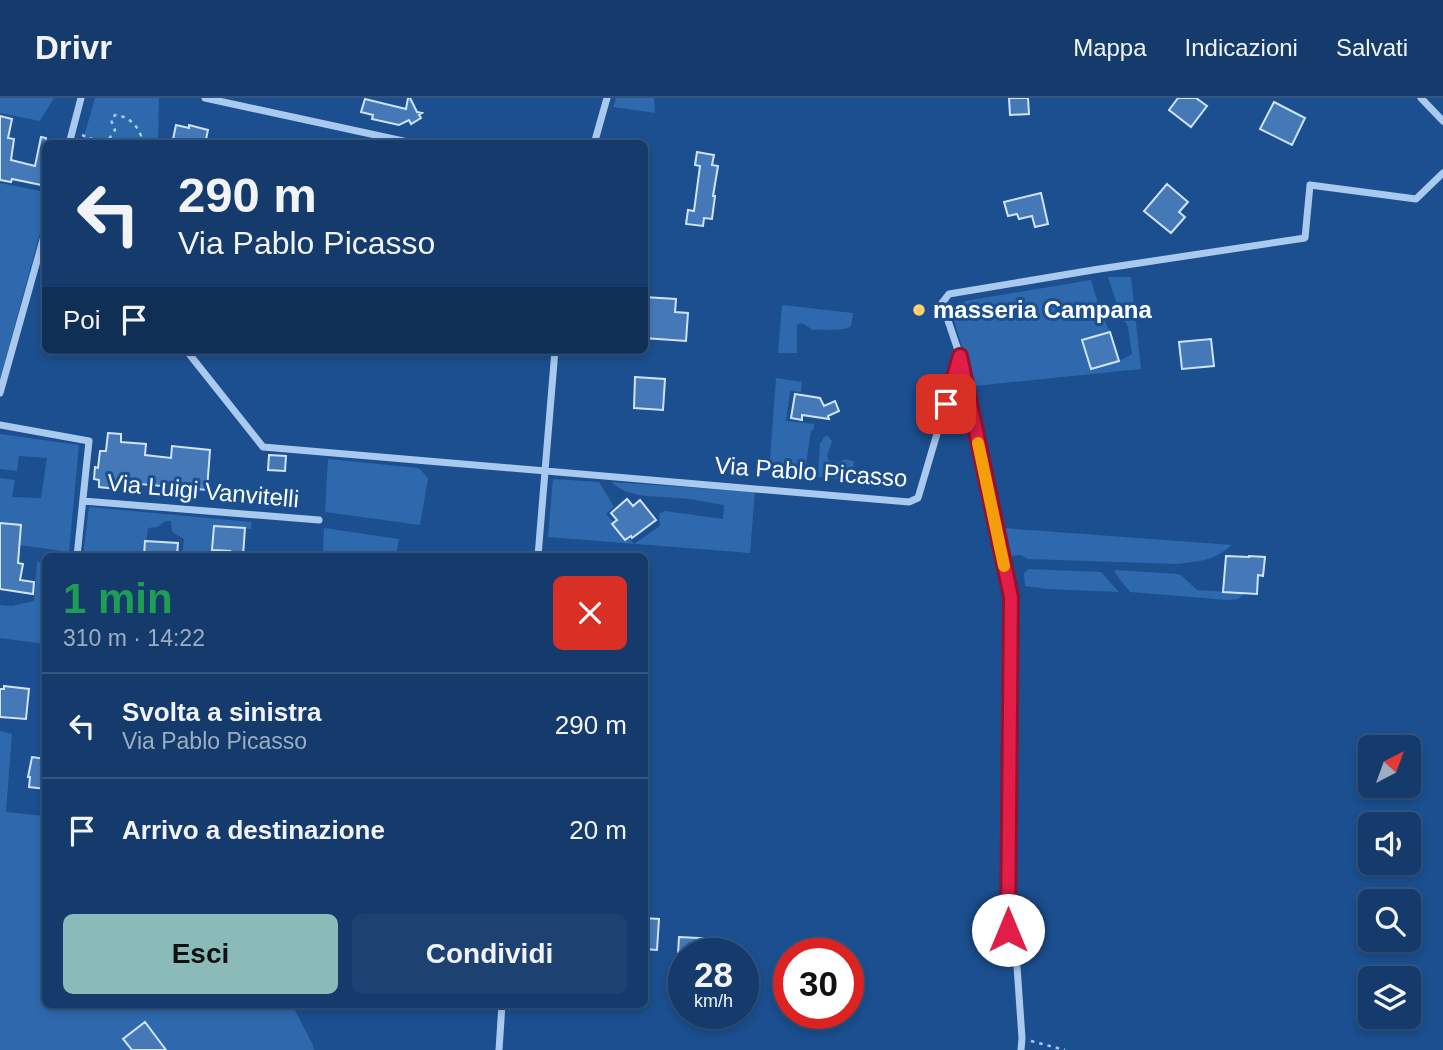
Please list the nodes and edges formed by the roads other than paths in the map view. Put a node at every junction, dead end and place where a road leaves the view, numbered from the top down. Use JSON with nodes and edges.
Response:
{"nodes":[{"id":1,"x":81,"y":98,"type":"edge"},
{"id":2,"x":205,"y":98,"type":"edge"},
{"id":3,"x":607,"y":98,"type":"edge"},
{"id":4,"x":1421,"y":98,"type":"edge"},
{"id":5,"x":1443,"y":121,"type":"edge"},
{"id":6,"x":70,"y":140,"type":"edge"},
{"id":7,"x":399,"y":140,"type":"edge"},
{"id":8,"x":595,"y":140,"type":"edge"},
{"id":9,"x":1443,"y":173,"type":"edge"},
{"id":10,"x":42,"y":243,"type":"edge"},
{"id":11,"x":189,"y":354,"type":"edge"},
{"id":12,"x":555,"y":354,"type":"edge"},
{"id":13,"x":960,"y":356,"type":"junction"},
{"id":14,"x":0,"y":393,"type":"edge"},
{"id":15,"x":0,"y":425,"type":"edge"},
{"id":16,"x":545,"y":470,"type":"junction"},
{"id":17,"x":83,"y":500,"type":"junction"},
{"id":18,"x":319,"y":520,"type":"dead end"},
{"id":19,"x":77,"y":553,"type":"edge"},
{"id":20,"x":538,"y":553,"type":"edge"},
{"id":21,"x":502,"y":1008,"type":"edge"},
{"id":22,"x":499,"y":1050,"type":"edge"},
{"id":23,"x":1021,"y":1050,"type":"edge"}],
"edges":[{"from":1,"to":6,"type":"street"},
{"from":2,"to":7,"type":"street"},
{"from":3,"to":8,"type":"street"},
{"from":4,"to":5,"type":"street"},
{"from":9,"to":13,"type":"street"},
{"from":10,"to":14,"type":"street"},
{"from":11,"to":16,"type":"street","name":"Via Pablo Picasso"},
{"from":12,"to":16,"type":"street"},
{"from":13,"to":16,"type":"street","name":"Via Pablo Picasso"},
{"from":13,"to":23,"type":"street"},
{"from":15,"to":17,"type":"street"},
{"from":16,"to":20,"type":"street"},
{"from":17,"to":18,"type":"street","name":"Via Luigi Vanvitelli"},
{"from":17,"to":19,"type":"street"},
{"from":21,"to":22,"type":"street"}]}
